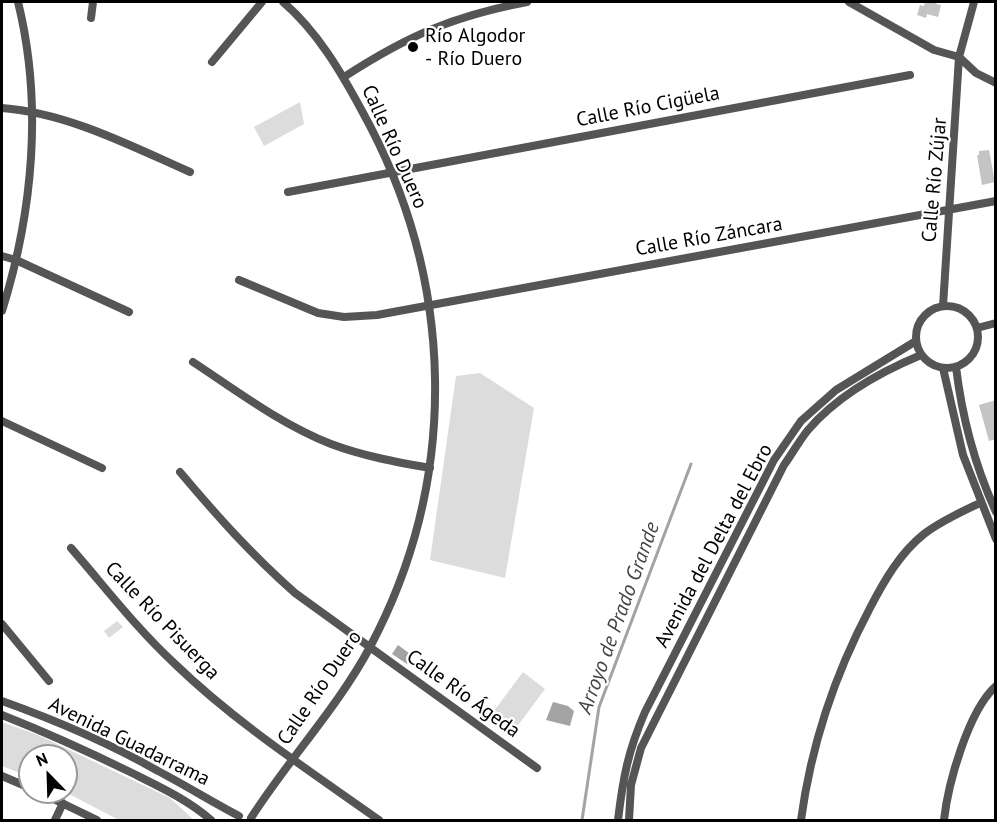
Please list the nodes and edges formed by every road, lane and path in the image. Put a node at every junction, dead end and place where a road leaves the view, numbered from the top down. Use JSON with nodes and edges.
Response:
{"nodes":[{"id":1,"x":18,"y":2,"type":"edge"},
{"id":2,"x":93,"y":2,"type":"edge"},
{"id":3,"x":262,"y":2,"type":"edge"},
{"id":4,"x":283,"y":2,"type":"edge"},
{"id":5,"x":527,"y":2,"type":"edge"},
{"id":6,"x":849,"y":2,"type":"edge"},
{"id":7,"x":974,"y":2,"type":"edge"},
{"id":8,"x":91,"y":18,"type":"dead end"},
{"id":9,"x":959,"y":57,"type":"junction"},
{"id":10,"x":212,"y":62,"type":"dead end"},
{"id":11,"x":910,"y":75,"type":"dead end"},
{"id":12,"x":344,"y":77,"type":"junction"},
{"id":13,"x":996,"y":83,"type":"edge"},
{"id":14,"x":2,"y":108,"type":"edge"},
{"id":15,"x":32,"y":112,"type":"junction"},
{"id":16,"x":190,"y":172,"type":"dead end"},
{"id":17,"x":392,"y":172,"type":"junction"},
{"id":18,"x":288,"y":192,"type":"dead end"},
{"id":19,"x":996,"y":201,"type":"edge"},
{"id":20,"x":949,"y":209,"type":"junction"},
{"id":21,"x":2,"y":256,"type":"edge"},
{"id":22,"x":16,"y":260,"type":"junction"},
{"id":23,"x":239,"y":280,"type":"dead end"},
{"id":24,"x":429,"y":305,"type":"junction"},
{"id":25,"x":943,"y":306,"type":"junction"},
{"id":26,"x":2,"y":311,"type":"edge"},
{"id":27,"x":129,"y":312,"type":"dead end"},
{"id":28,"x":996,"y":323,"type":"edge"},
{"id":29,"x":977,"y":328,"type":"junction"},
{"id":30,"x":916,"y":341,"type":"junction"},
{"id":31,"x":921,"y":355,"type":"junction"},
{"id":32,"x":193,"y":362,"type":"dead end"},
{"id":33,"x":956,"y":367,"type":"junction"},
{"id":34,"x":943,"y":368,"type":"junction"},
{"id":35,"x":2,"y":421,"type":"edge"},
{"id":36,"x":102,"y":468,"type":"dead end"},
{"id":37,"x":429,"y":468,"type":"junction"},
{"id":38,"x":180,"y":472,"type":"dead end"},
{"id":39,"x":993,"y":500,"type":"edge"},
{"id":40,"x":980,"y":503,"type":"junction"},
{"id":41,"x":996,"y":512,"type":"edge"},
{"id":42,"x":996,"y":539,"type":"edge"},
{"id":43,"x":71,"y":548,"type":"dead end"},
{"id":44,"x":2,"y":624,"type":"edge"},
{"id":45,"x":370,"y":647,"type":"junction"},
{"id":46,"x":49,"y":681,"type":"dead end"},
{"id":47,"x":996,"y":686,"type":"edge"},
{"id":48,"x":2,"y":701,"type":"edge"},
{"id":49,"x":2,"y":715,"type":"edge"},
{"id":50,"x":292,"y":759,"type":"junction"},
{"id":51,"x":537,"y":768,"type":"dead end"},
{"id":52,"x":2,"y":776,"type":"edge"},
{"id":53,"x":18,"y":783,"type":"edge"},
{"id":54,"x":63,"y":804,"type":"edge"},
{"id":55,"x":65,"y":804,"type":"edge"},
{"id":56,"x":235,"y":818,"type":"edge"},
{"id":57,"x":253,"y":819,"type":"edge"},
{"id":58,"x":55,"y":820,"type":"edge"},
{"id":59,"x":97,"y":820,"type":"edge"},
{"id":60,"x":211,"y":820,"type":"edge"},
{"id":61,"x":379,"y":820,"type":"edge"},
{"id":62,"x":618,"y":820,"type":"edge"},
{"id":63,"x":629,"y":820,"type":"edge"},
{"id":64,"x":801,"y":820,"type":"edge"},
{"id":65,"x":944,"y":820,"type":"edge"}],
"edges":[{"from":1,"to":15,"type":"street"},
{"from":2,"to":8,"type":"street"},
{"from":3,"to":10,"type":"street"},
{"from":4,"to":12,"type":"street","name":"Calle Río Duero"},
{"from":5,"to":12,"type":"street"},
{"from":6,"to":9,"type":"street"},
{"from":7,"to":9,"type":"street","name":"Calle Río Zújar"},
{"from":9,"to":13,"type":"street"},
{"from":9,"to":20,"type":"street","name":"Calle Río Zújar"},
{"from":11,"to":17,"type":"street","name":"Calle Río Cigüela"},
{"from":12,"to":17,"type":"street","name":"Calle Río Duero"},
{"from":14,"to":15,"type":"street"},
{"from":15,"to":16,"type":"street"},
{"from":15,"to":22,"type":"street"},
{"from":17,"to":18,"type":"street","name":"Calle Río Cigüela"},
{"from":17,"to":24,"type":"street","name":"Calle Río Duero"},
{"from":19,"to":20,"type":"street","name":"Calle Río Záncara"},
{"from":20,"to":24,"type":"street","name":"Calle Río Záncara"},
{"from":20,"to":25,"type":"street","name":"Calle Río Zújar"},
{"from":21,"to":22,"type":"street"},
{"from":22,"to":26,"type":"street"},
{"from":22,"to":27,"type":"street"},
{"from":23,"to":24,"type":"street","name":"Calle Río Záncara"},
{"from":24,"to":37,"type":"street","name":"Calle Río Duero"},
{"from":25,"to":29,"type":"street"},
{"from":25,"to":30,"type":"street"},
{"from":28,"to":29,"type":"street"},
{"from":29,"to":33,"type":"street"},
{"from":30,"to":31,"type":"street"},
{"from":30,"to":62,"type":"street","name":"Avenida del Delta del Ebro"},
{"from":31,"to":34,"type":"street"},
{"from":31,"to":63,"type":"street","name":"Avenida del Delta del Ebro"},
{"from":32,"to":37,"type":"street"},
{"from":33,"to":34,"type":"street"},
{"from":33,"to":39,"type":"street"},
{"from":34,"to":40,"type":"street"},
{"from":35,"to":36,"type":"street"},
{"from":37,"to":45,"type":"street","name":"Calle Río Duero"},
{"from":38,"to":45,"type":"street","name":"Calle Río Ágeda"},
{"from":39,"to":41,"type":"street"},
{"from":40,"to":42,"type":"street"},
{"from":40,"to":64,"type":"street"},
{"from":43,"to":50,"type":"street","name":"Calle Río Pisuerga"},
{"from":44,"to":46,"type":"street"},
{"from":45,"to":50,"type":"street","name":"Calle Río Duero"},
{"from":45,"to":51,"type":"street","name":"Calle Río Ágeda"},
{"from":47,"to":65,"type":"street"},
{"from":48,"to":56,"type":"street","name":"Avenida Guadarrama"},
{"from":49,"to":60,"type":"street","name":"Avenida Guadarrama"},
{"from":50,"to":57,"type":"street","name":"Calle Río Duero"},
{"from":50,"to":61,"type":"street","name":"Calle Río Pisuerga"},
{"from":52,"to":53,"type":"street"},
{"from":54,"to":58,"type":"street"},
{"from":55,"to":59,"type":"street"},
{"from":56,"to":57,"type":"street","name":"Avenida Guadarrama"}]}
